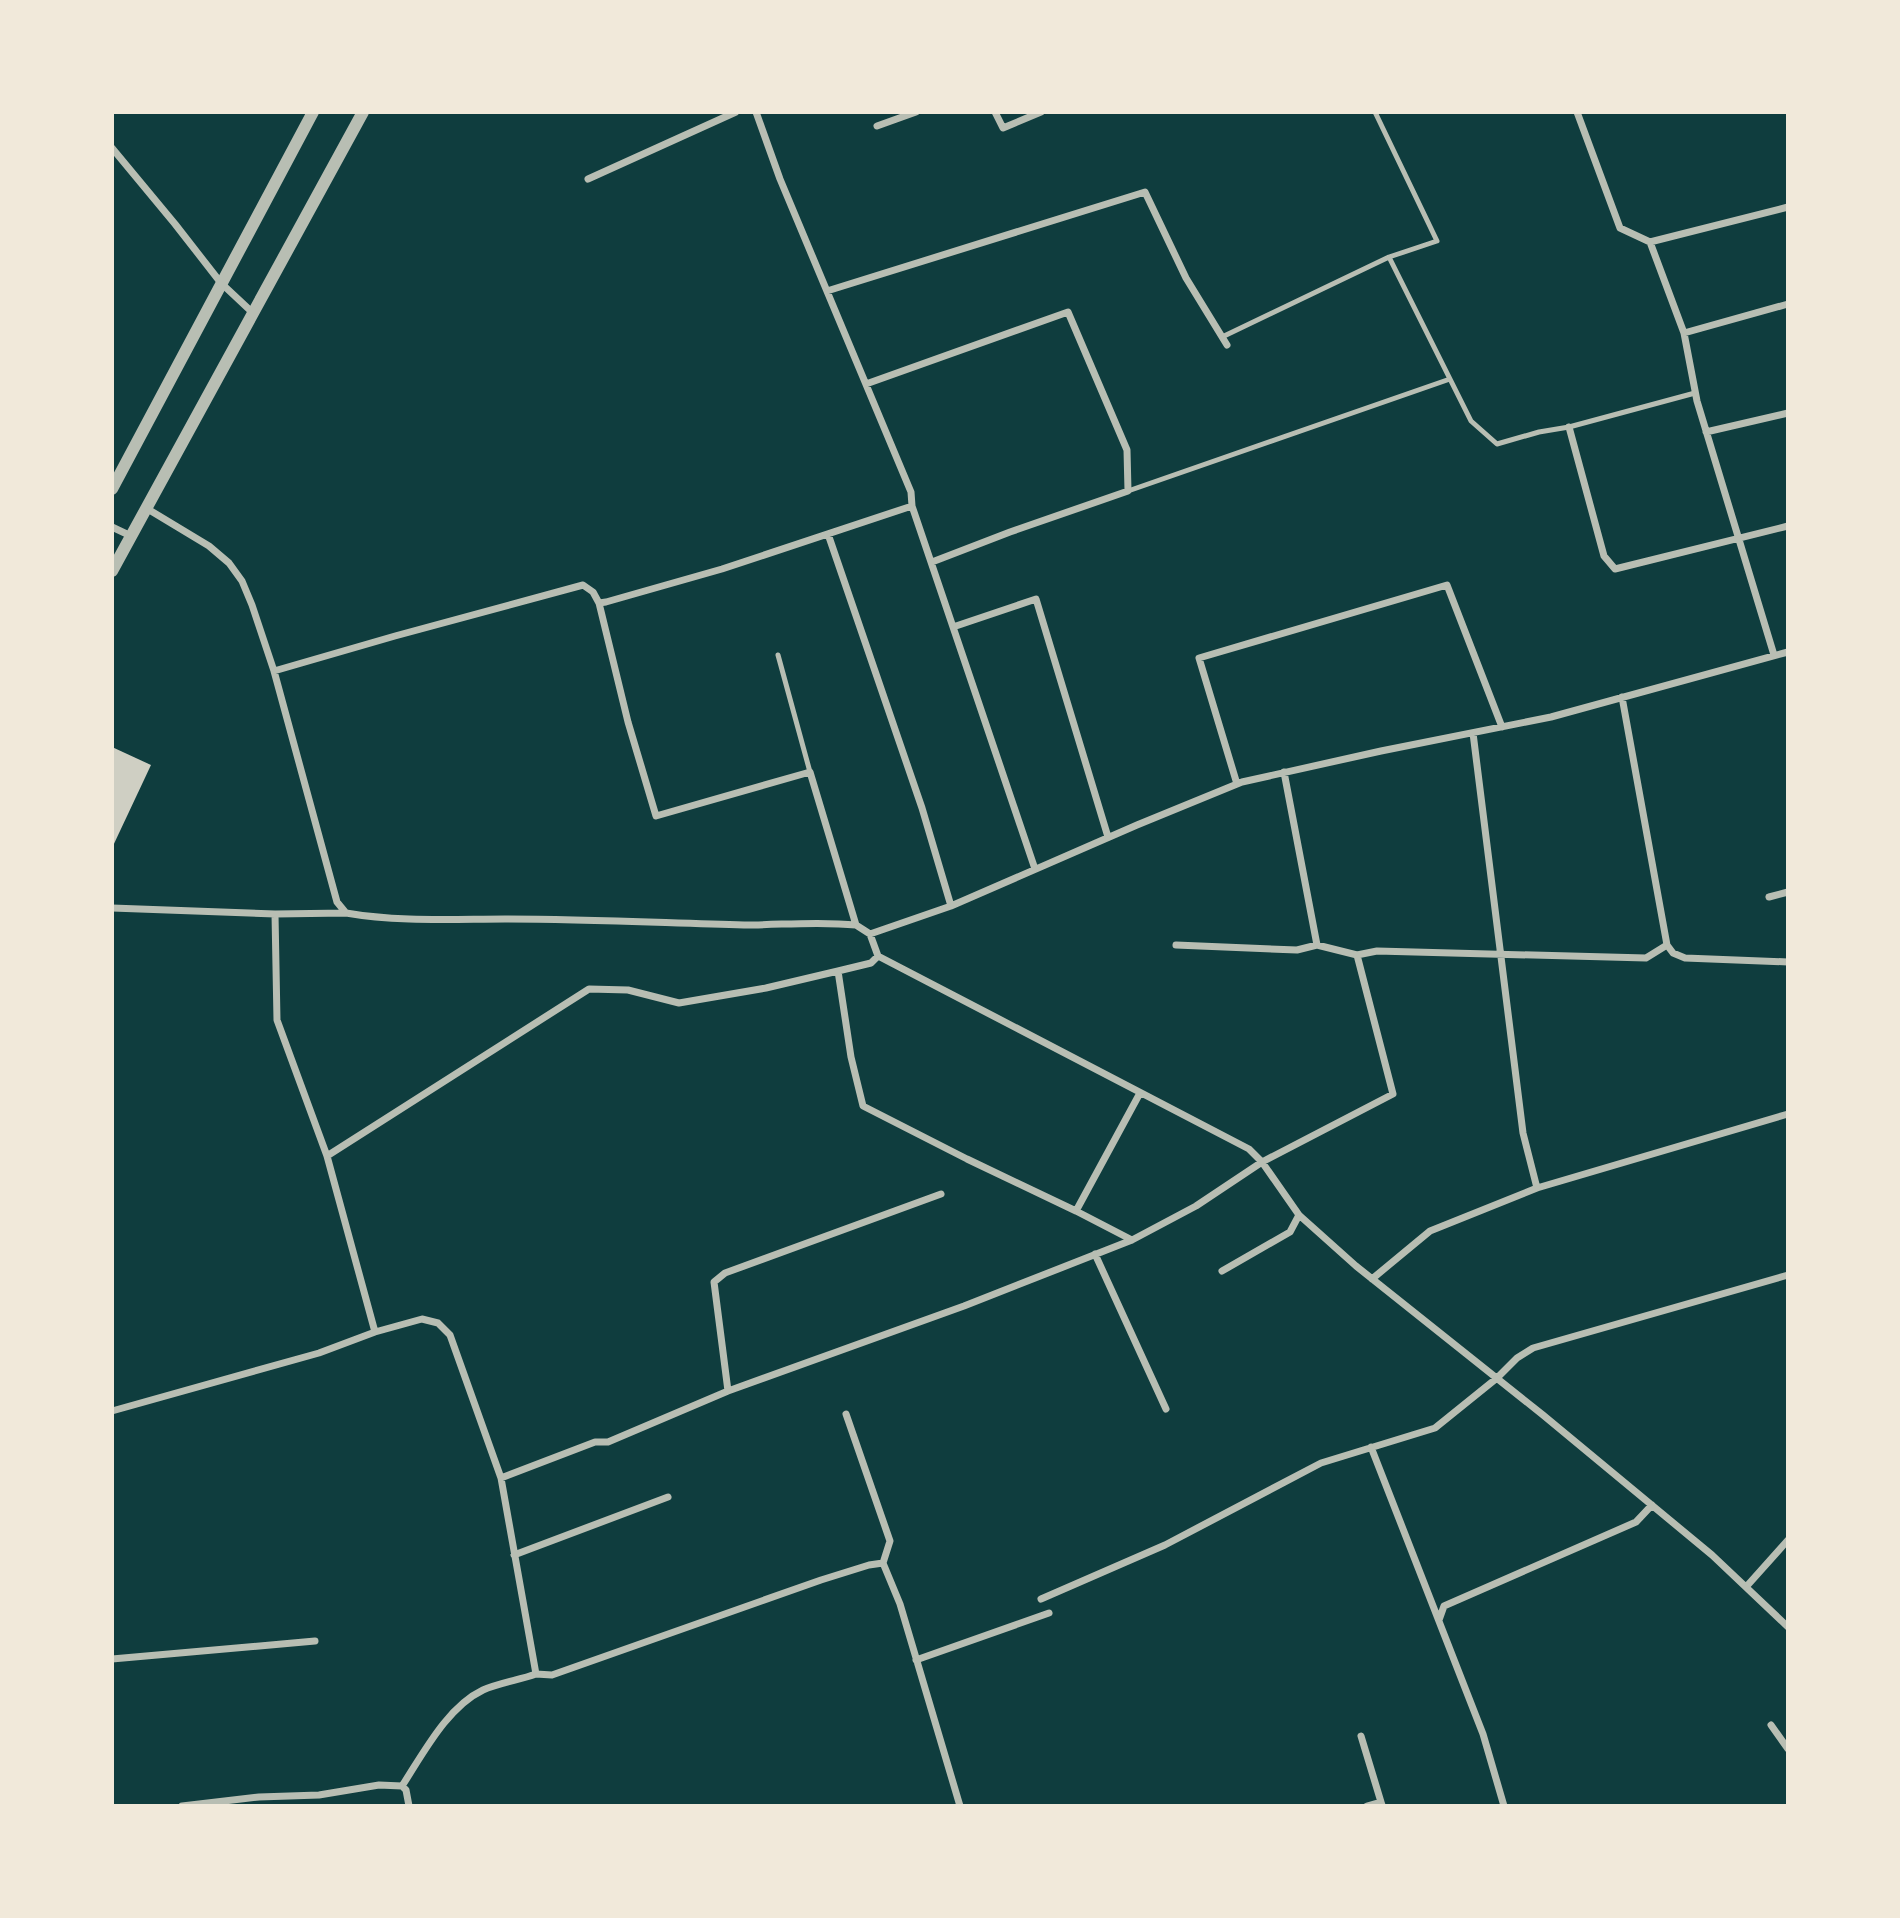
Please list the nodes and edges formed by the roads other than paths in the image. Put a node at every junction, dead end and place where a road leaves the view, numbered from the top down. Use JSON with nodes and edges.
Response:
{"nodes":[{"id":1,"x":313,"y":112,"type":"edge"},
{"id":2,"x":363,"y":112,"type":"edge"},
{"id":3,"x":736,"y":112,"type":"edge"},
{"id":4,"x":756,"y":112,"type":"edge"},
{"id":5,"x":916,"y":112,"type":"edge"},
{"id":6,"x":995,"y":112,"type":"edge"},
{"id":7,"x":1041,"y":112,"type":"edge"},
{"id":8,"x":1375,"y":112,"type":"edge"},
{"id":9,"x":1577,"y":112,"type":"edge"},
{"id":10,"x":877,"y":126,"type":"dead end"},
{"id":11,"x":112,"y":148,"type":"edge"},
{"id":12,"x":589,"y":179,"type":"dead end"},
{"id":13,"x":1788,"y":207,"type":"edge"},
{"id":14,"x":1650,"y":242,"type":"junction"},
{"id":15,"x":1389,"y":257,"type":"junction"},
{"id":16,"x":221,"y":283,"type":"junction"},
{"id":17,"x":827,"y":291,"type":"junction"},
{"id":18,"x":1788,"y":304,"type":"edge"},
{"id":19,"x":254,"y":314,"type":"junction"},
{"id":20,"x":1684,"y":333,"type":"junction"},
{"id":21,"x":1222,"y":337,"type":"junction"},
{"id":22,"x":1227,"y":345,"type":"dead end"},
{"id":23,"x":1450,"y":379,"type":"junction"},
{"id":24,"x":866,"y":384,"type":"junction"},
{"id":25,"x":1695,"y":393,"type":"junction"},
{"id":26,"x":1788,"y":413,"type":"edge"},
{"id":27,"x":1569,"y":427,"type":"junction"},
{"id":28,"x":1706,"y":432,"type":"junction"},
{"id":29,"x":112,"y":489,"type":"edge"},
{"id":30,"x":1128,"y":491,"type":"junction"},
{"id":31,"x":912,"y":506,"type":"junction"},
{"id":32,"x":146,"y":508,"type":"junction"},
{"id":33,"x":1788,"y":526,"type":"edge"},
{"id":34,"x":112,"y":527,"type":"edge"},
{"id":35,"x":828,"y":534,"type":"junction"},
{"id":36,"x":131,"y":536,"type":"junction"},
{"id":37,"x":1737,"y":537,"type":"junction"},
{"id":38,"x":932,"y":562,"type":"junction"},
{"id":39,"x":112,"y":570,"type":"edge"},
{"id":40,"x":599,"y":603,"type":"junction"},
{"id":41,"x":953,"y":626,"type":"junction"},
{"id":42,"x":1788,"y":652,"type":"edge"},
{"id":43,"x":1774,"y":655,"type":"junction"},
{"id":44,"x":778,"y":656,"type":"dead end"},
{"id":45,"x":274,"y":671,"type":"junction"},
{"id":46,"x":1622,"y":697,"type":"junction"},
{"id":47,"x":1502,"y":727,"type":"junction"},
{"id":48,"x":1474,"y":733,"type":"junction"},
{"id":49,"x":810,"y":772,"type":"junction"},
{"id":50,"x":1284,"y":772,"type":"junction"},
{"id":51,"x":1237,"y":784,"type":"junction"},
{"id":52,"x":1108,"y":838,"type":"junction"},
{"id":53,"x":1035,"y":869,"type":"junction"},
{"id":54,"x":1788,"y":892,"type":"edge"},
{"id":55,"x":1769,"y":897,"type":"dead end"},
{"id":56,"x":951,"y":906,"type":"junction"},
{"id":57,"x":112,"y":908,"type":"edge"},
{"id":58,"x":346,"y":913,"type":"junction"},
{"id":59,"x":275,"y":914,"type":"junction"},
{"id":60,"x":856,"y":925,"type":"junction"},
{"id":61,"x":870,"y":934,"type":"junction"},
{"id":62,"x":1176,"y":945,"type":"dead end"},
{"id":63,"x":1317,"y":945,"type":"junction"},
{"id":64,"x":1667,"y":945,"type":"junction"},
{"id":65,"x":1500,"y":953,"type":"junction"},
{"id":66,"x":1357,"y":955,"type":"junction"},
{"id":67,"x":878,"y":956,"type":"junction"},
{"id":68,"x":1788,"y":962,"type":"edge"},
{"id":69,"x":838,"y":971,"type":"junction"},
{"id":70,"x":1140,"y":1093,"type":"junction"},
{"id":71,"x":1788,"y":1114,"type":"edge"},
{"id":72,"x":327,"y":1156,"type":"junction"},
{"id":73,"x":1262,"y":1162,"type":"junction"},
{"id":74,"x":1537,"y":1188,"type":"junction"},
{"id":75,"x":941,"y":1194,"type":"dead end"},
{"id":76,"x":1076,"y":1211,"type":"junction"},
{"id":77,"x":1299,"y":1215,"type":"junction"},
{"id":78,"x":1132,"y":1240,"type":"junction"},
{"id":79,"x":1096,"y":1254,"type":"junction"},
{"id":80,"x":1222,"y":1271,"type":"dead end"},
{"id":81,"x":1788,"y":1275,"type":"edge"},
{"id":82,"x":1373,"y":1279,"type":"junction"},
{"id":83,"x":375,"y":1332,"type":"junction"},
{"id":84,"x":1497,"y":1378,"type":"junction"},
{"id":85,"x":728,"y":1391,"type":"junction"},
{"id":86,"x":1166,"y":1409,"type":"dead end"},
{"id":87,"x":112,"y":1410,"type":"edge"},
{"id":88,"x":846,"y":1414,"type":"dead end"},
{"id":89,"x":1371,"y":1447,"type":"junction"},
{"id":90,"x":501,"y":1478,"type":"junction"},
{"id":91,"x":668,"y":1497,"type":"dead end"},
{"id":92,"x":1652,"y":1505,"type":"junction"},
{"id":93,"x":1788,"y":1540,"type":"edge"},
{"id":94,"x":514,"y":1555,"type":"junction"},
{"id":95,"x":883,"y":1563,"type":"junction"},
{"id":96,"x":1746,"y":1587,"type":"junction"},
{"id":97,"x":1041,"y":1599,"type":"dead end"},
{"id":98,"x":1049,"y":1613,"type":"dead end"},
{"id":99,"x":1439,"y":1620,"type":"junction"},
{"id":100,"x":1788,"y":1627,"type":"edge"},
{"id":101,"x":315,"y":1641,"type":"dead end"},
{"id":102,"x":112,"y":1659,"type":"edge"},
{"id":103,"x":916,"y":1660,"type":"junction"},
{"id":104,"x":536,"y":1675,"type":"junction"},
{"id":105,"x":1771,"y":1725,"type":"dead end"},
{"id":106,"x":1362,"y":1735,"type":"dead end"},
{"id":107,"x":1788,"y":1749,"type":"edge"},
{"id":108,"x":402,"y":1786,"type":"junction"},
{"id":109,"x":259,"y":1802,"type":"edge"},
{"id":110,"x":1382,"y":1804,"type":"edge"},
{"id":111,"x":182,"y":1806,"type":"edge"},
{"id":112,"x":409,"y":1806,"type":"edge"},
{"id":113,"x":960,"y":1806,"type":"edge"},
{"id":114,"x":1367,"y":1806,"type":"edge"},
{"id":115,"x":1504,"y":1806,"type":"edge"}],
"edges":[{"from":1,"to":16,"type":"street"},
{"from":2,"to":19,"type":"street"},
{"from":3,"to":12,"type":"street"},
{"from":4,"to":17,"type":"street"},
{"from":5,"to":10,"type":"street"},
{"from":6,"to":7,"type":"street"},
{"from":8,"to":15,"type":"lane"},
{"from":9,"to":14,"type":"street"},
{"from":11,"to":16,"type":"street"},
{"from":13,"to":14,"type":"street"},
{"from":14,"to":20,"type":"street"},
{"from":15,"to":21,"type":"lane"},
{"from":15,"to":23,"type":"lane"},
{"from":16,"to":19,"type":"street"},
{"from":16,"to":29,"type":"street"},
{"from":17,"to":21,"type":"street"},
{"from":17,"to":24,"type":"street"},
{"from":18,"to":20,"type":"street"},
{"from":19,"to":32,"type":"street"},
{"from":20,"to":25,"type":"street"},
{"from":21,"to":22,"type":"street"},
{"from":23,"to":27,"type":"lane"},
{"from":23,"to":30,"type":"lane"},
{"from":24,"to":30,"type":"street"},
{"from":24,"to":31,"type":"street"},
{"from":25,"to":27,"type":"lane"},
{"from":25,"to":28,"type":"street"},
{"from":26,"to":28,"type":"street"},
{"from":27,"to":37,"type":"street"},
{"from":28,"to":37,"type":"street"},
{"from":30,"to":38,"type":"street"},
{"from":31,"to":35,"type":"street"},
{"from":31,"to":38,"type":"street"},
{"from":32,"to":36,"type":"street"},
{"from":32,"to":45,"type":"street"},
{"from":33,"to":37,"type":"street"},
{"from":34,"to":36,"type":"street"},
{"from":35,"to":40,"type":"street"},
{"from":35,"to":56,"type":"street"},
{"from":36,"to":39,"type":"street"},
{"from":37,"to":43,"type":"street"},
{"from":38,"to":41,"type":"street"},
{"from":40,"to":45,"type":"street"},
{"from":40,"to":49,"type":"street"},
{"from":41,"to":52,"type":"street"},
{"from":41,"to":53,"type":"street"},
{"from":42,"to":43,"type":"street"},
{"from":43,"to":46,"type":"street"},
{"from":44,"to":49,"type":"lane"},
{"from":45,"to":58,"type":"street"},
{"from":46,"to":47,"type":"street"},
{"from":46,"to":64,"type":"street"},
{"from":47,"to":48,"type":"street"},
{"from":47,"to":51,"type":"street"},
{"from":48,"to":50,"type":"street"},
{"from":48,"to":65,"type":"street"},
{"from":49,"to":60,"type":"street"},
{"from":50,"to":51,"type":"street"},
{"from":50,"to":63,"type":"street"},
{"from":51,"to":52,"type":"street"},
{"from":52,"to":53,"type":"street"},
{"from":53,"to":56,"type":"street"},
{"from":54,"to":55,"type":"street"},
{"from":56,"to":61,"type":"street"},
{"from":57,"to":59,"type":"street"},
{"from":58,"to":59,"type":"street"},
{"from":58,"to":60,"type":"street"},
{"from":59,"to":72,"type":"street"},
{"from":60,"to":61,"type":"street"},
{"from":61,"to":67,"type":"street"},
{"from":62,"to":63,"type":"street"},
{"from":63,"to":66,"type":"street"},
{"from":64,"to":65,"type":"street"},
{"from":64,"to":68,"type":"street"},
{"from":65,"to":66,"type":"street"},
{"from":65,"to":74,"type":"street"},
{"from":66,"to":73,"type":"street"},
{"from":67,"to":69,"type":"street"},
{"from":67,"to":70,"type":"street"},
{"from":69,"to":72,"type":"street"},
{"from":69,"to":76,"type":"street"},
{"from":70,"to":73,"type":"street"},
{"from":70,"to":76,"type":"street"},
{"from":71,"to":74,"type":"street"},
{"from":72,"to":83,"type":"street"},
{"from":73,"to":77,"type":"street"},
{"from":73,"to":78,"type":"street"},
{"from":74,"to":82,"type":"street"},
{"from":75,"to":85,"type":"street"},
{"from":76,"to":78,"type":"street"},
{"from":77,"to":80,"type":"street"},
{"from":77,"to":82,"type":"street"},
{"from":78,"to":79,"type":"street"},
{"from":79,"to":85,"type":"street"},
{"from":79,"to":86,"type":"street"},
{"from":81,"to":84,"type":"street"},
{"from":82,"to":84,"type":"street"},
{"from":83,"to":87,"type":"street"},
{"from":83,"to":90,"type":"street"},
{"from":84,"to":89,"type":"street"},
{"from":84,"to":92,"type":"street"},
{"from":85,"to":90,"type":"street"},
{"from":88,"to":95,"type":"street"},
{"from":89,"to":97,"type":"street"},
{"from":89,"to":99,"type":"street"},
{"from":90,"to":94,"type":"street"},
{"from":91,"to":94,"type":"street"},
{"from":92,"to":96,"type":"street"},
{"from":92,"to":99,"type":"street"},
{"from":93,"to":96,"type":"street"},
{"from":94,"to":104,"type":"street"},
{"from":95,"to":103,"type":"street"},
{"from":95,"to":104,"type":"street"},
{"from":96,"to":100,"type":"street"},
{"from":98,"to":103,"type":"street"},
{"from":99,"to":115,"type":"street"},
{"from":101,"to":102,"type":"street"},
{"from":103,"to":113,"type":"street"},
{"from":104,"to":108,"type":"street"},
{"from":105,"to":107,"type":"street"},
{"from":106,"to":110,"type":"street"},
{"from":108,"to":109,"type":"street"},
{"from":108,"to":112,"type":"street"},
{"from":109,"to":111,"type":"street"},
{"from":110,"to":114,"type":"street"}]}
